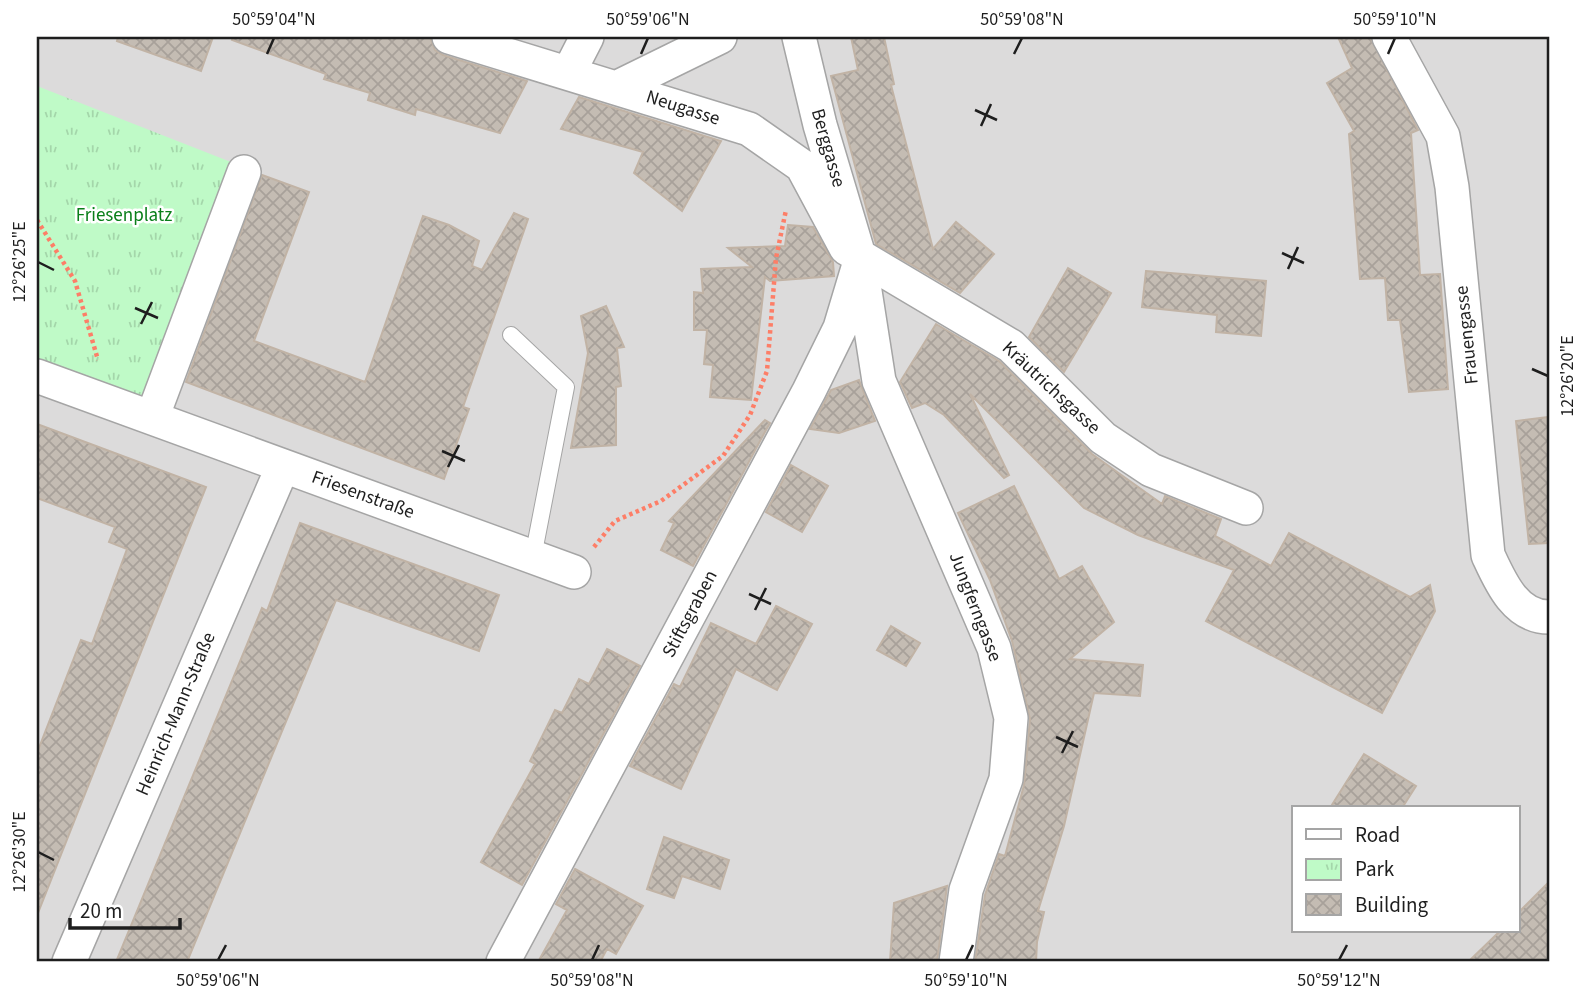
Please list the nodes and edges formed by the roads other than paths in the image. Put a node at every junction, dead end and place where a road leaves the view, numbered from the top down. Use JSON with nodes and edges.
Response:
{"nodes":[{"id":1,"x":449,"y":37,"type":"edge"},
{"id":2,"x":587,"y":37,"type":"edge"},
{"id":3,"x":720,"y":37,"type":"edge"},
{"id":4,"x":799,"y":37,"type":"edge"},
{"id":5,"x":1389,"y":37,"type":"edge"},
{"id":6,"x":569,"y":72,"type":"junction"},
{"id":7,"x":618,"y":87,"type":"junction"},
{"id":8,"x":244,"y":172,"type":"dead end"},
{"id":9,"x":860,"y":258,"type":"junction"},
{"id":10,"x":511,"y":335,"type":"dead end"},
{"id":11,"x":37,"y":376,"type":"edge"},
{"id":12,"x":152,"y":418,"type":"junction"},
{"id":13,"x":283,"y":466,"type":"junction"},
{"id":14,"x":1246,"y":508,"type":"dead end"},
{"id":15,"x":533,"y":557,"type":"junction"},
{"id":16,"x":574,"y":572,"type":"road end"},
{"id":17,"x":1549,"y":617,"type":"edge"},
{"id":18,"x":69,"y":962,"type":"edge"},
{"id":19,"x":503,"y":962,"type":"edge"},
{"id":20,"x":956,"y":962,"type":"edge"}],
"edges":[{"from":1,"to":6,"type":"street","name":"Neugasse"},
{"from":2,"to":6,"type":"street"},
{"from":3,"to":7,"type":"street"},
{"from":4,"to":9,"type":"street","name":"Berggasse"},
{"from":5,"to":17,"type":"street","name":"Frauengasse"},
{"from":6,"to":7,"type":"street","name":"Neugasse"},
{"from":7,"to":9,"type":"street","name":"Neugasse"},
{"from":8,"to":12,"type":"street"},
{"from":9,"to":14,"type":"street","name":"Kräutrichsgasse"},
{"from":9,"to":19,"type":"street","name":"Stiftsgraben"},
{"from":9,"to":20,"type":"street","name":"Jungferngasse"},
{"from":10,"to":15,"type":"lane"},
{"from":11,"to":12,"type":"street","name":"Friesenstraße"},
{"from":12,"to":13,"type":"street","name":"Friesenstraße"},
{"from":13,"to":15,"type":"street","name":"Friesenstraße"},
{"from":13,"to":18,"type":"street","name":"Heinrich-Mann-Straße"},
{"from":15,"to":16,"type":"street","name":"Friesenstraße"}]}
